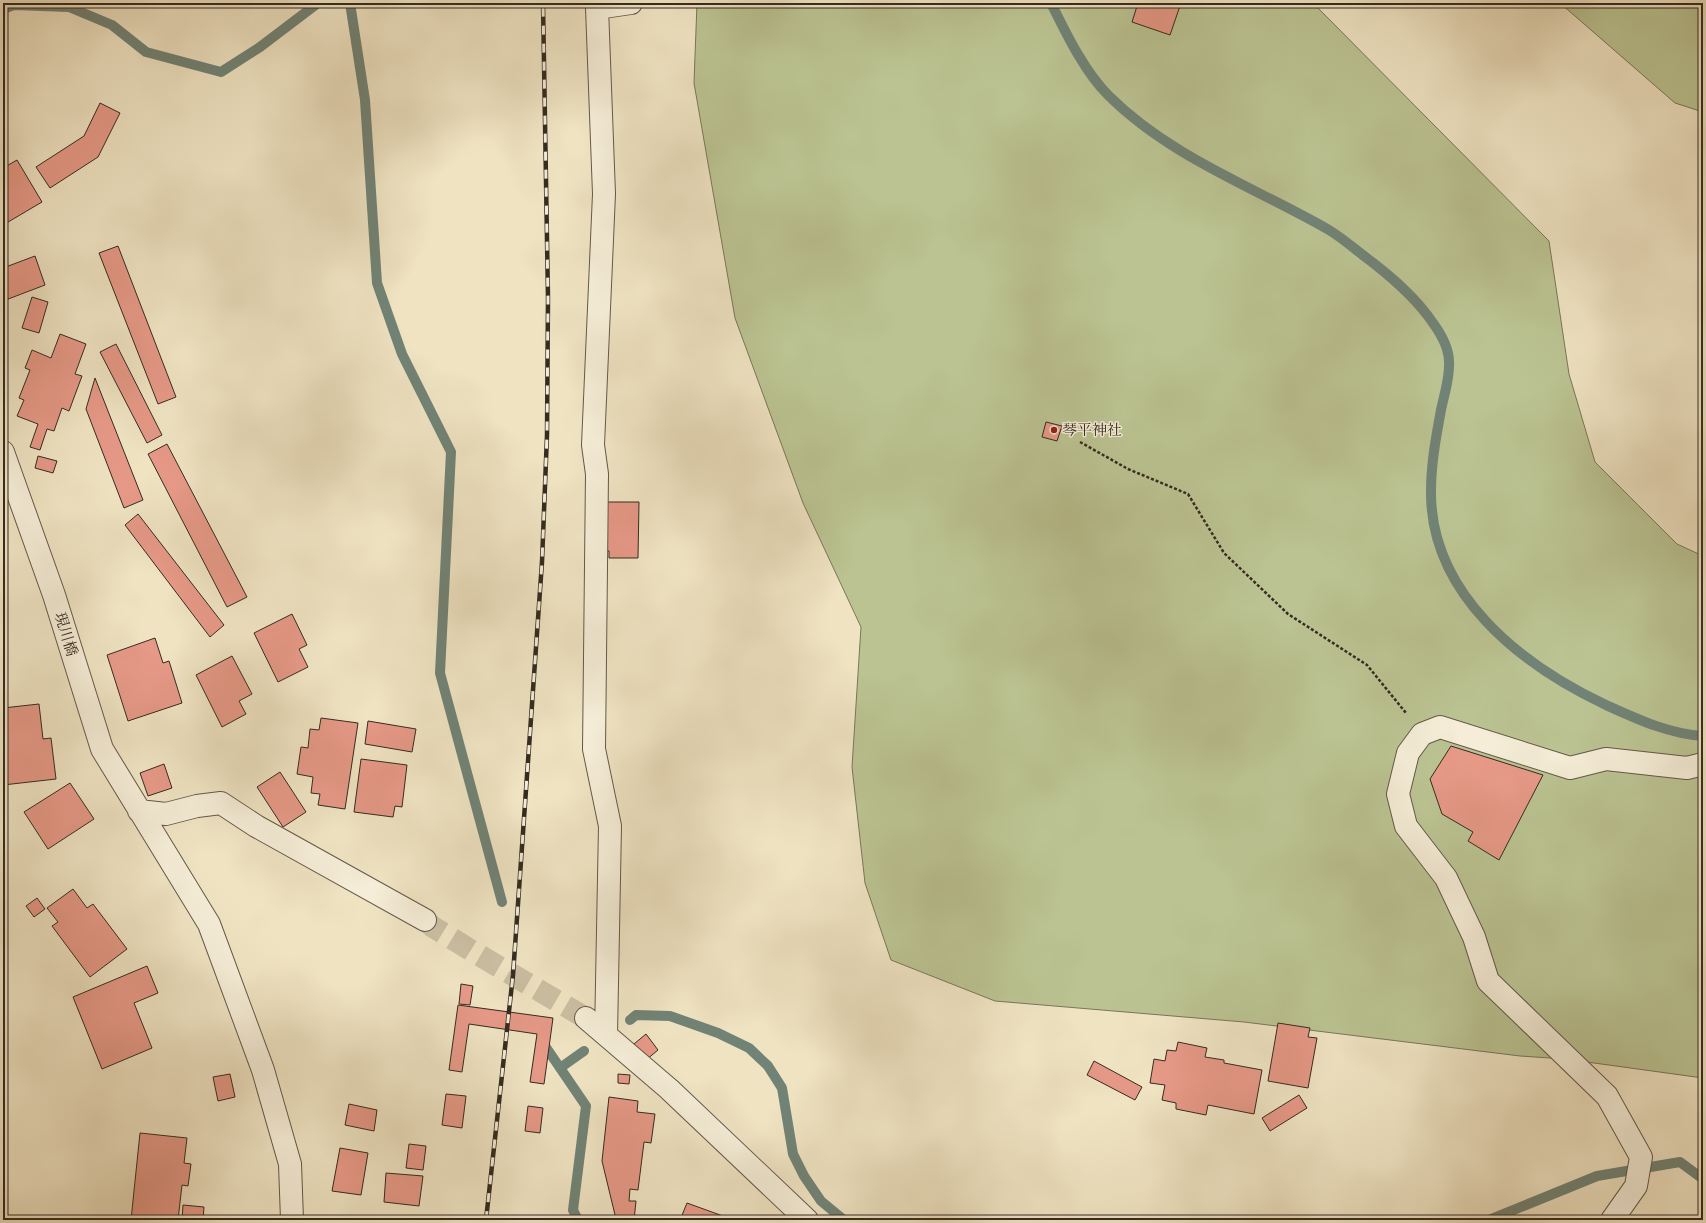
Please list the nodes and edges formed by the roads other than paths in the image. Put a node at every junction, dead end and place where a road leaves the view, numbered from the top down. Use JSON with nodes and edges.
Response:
{"nodes":[{"id":1,"x":631,"y":3,"type":"edge"},
{"id":2,"x":3,"y":454,"type":"edge"},
{"id":3,"x":1703,"y":764,"type":"edge"},
{"id":4,"x":139,"y":811,"type":"junction"},
{"id":5,"x":425,"y":920,"type":"tunnel mouth"},
{"id":6,"x":586,"y":1018,"type":"tunnel mouth"},
{"id":7,"x":606,"y":1035,"type":"junction"},
{"id":8,"x":292,"y":1220,"type":"edge"},
{"id":9,"x":807,"y":1220,"type":"edge"},
{"id":10,"x":1612,"y":1220,"type":"edge"}],
"edges":[{"from":1,"to":7,"type":"street"},
{"from":2,"to":4,"type":"street","name":"現川橋"},
{"from":3,"to":10,"type":"street"},
{"from":4,"to":5,"type":"street"},
{"from":4,"to":8,"type":"street","name":"現川橋"},
{"from":6,"to":7,"type":"street"},
{"from":7,"to":9,"type":"street"}]}
